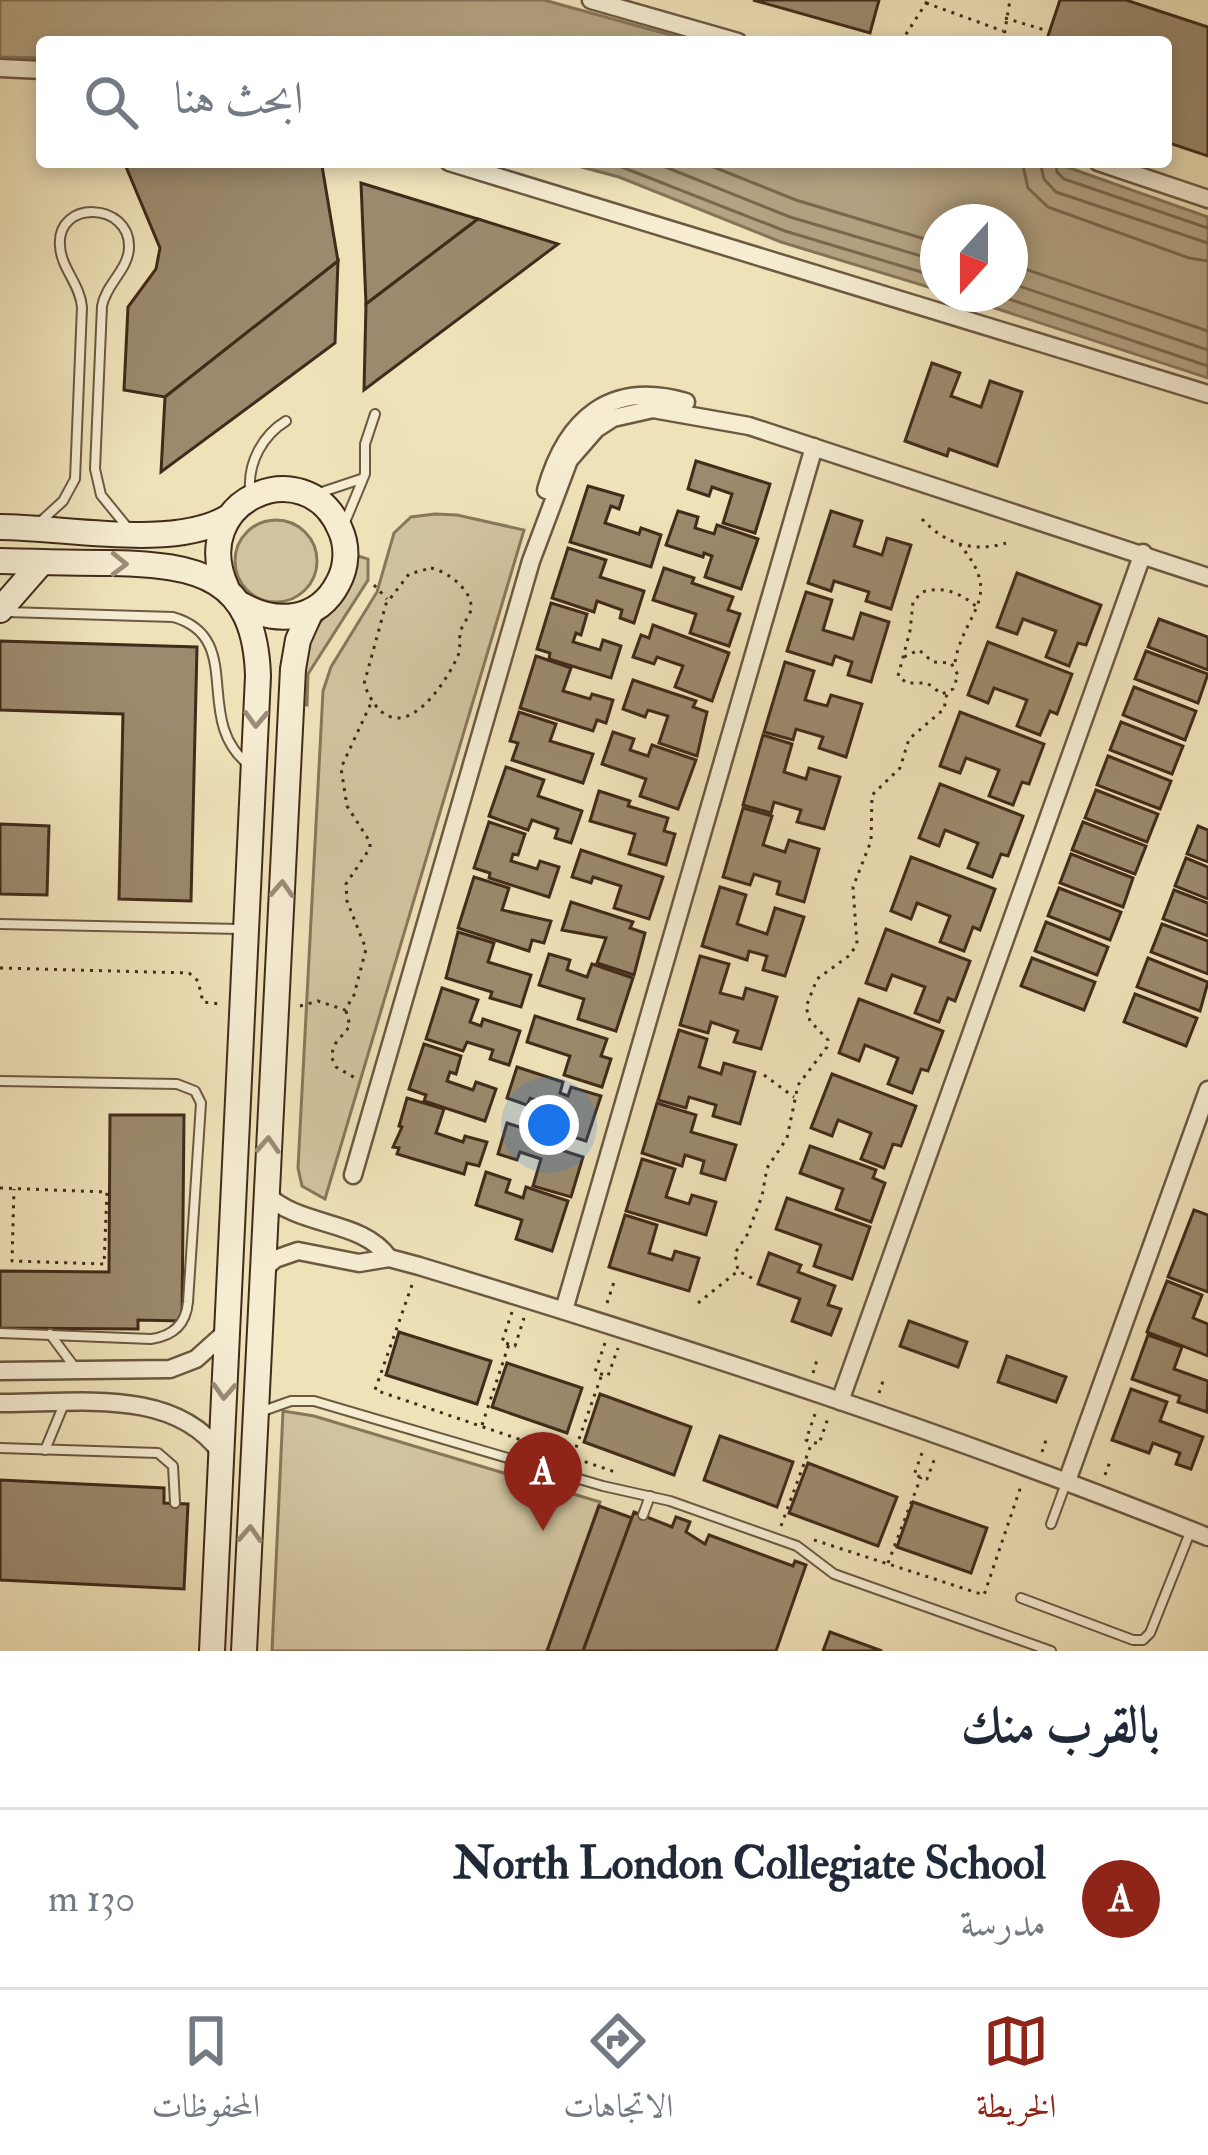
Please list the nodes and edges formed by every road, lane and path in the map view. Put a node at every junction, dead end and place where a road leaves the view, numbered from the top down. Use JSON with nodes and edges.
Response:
{"nodes":[{"id":1,"x":591,"y":0,"type":"edge"},
{"id":2,"x":1010,"y":0,"type":"edge"},
{"id":3,"x":927,"y":2,"type":"edge"},
{"id":4,"x":1005,"y":18,"type":"junction"},
{"id":5,"x":1004,"y":31,"type":"junction"},
{"id":6,"x":1048,"y":31,"type":"dead end"},
{"id":7,"x":717,"y":36,"type":"edge"},
{"id":8,"x":905,"y":36,"type":"edge"},
{"id":9,"x":1004,"y":36,"type":"edge"},
{"id":10,"x":0,"y":68,"type":"edge"},
{"id":11,"x":36,"y":70,"type":"edge"},
{"id":12,"x":469,"y":168,"type":"edge"},
{"id":13,"x":1115,"y":168,"type":"edge"},
{"id":14,"x":1208,"y":200,"type":"edge"},
{"id":15,"x":1208,"y":394,"type":"edge"},
{"id":16,"x":374,"y":414,"type":"dead end"},
{"id":17,"x":286,"y":421,"type":"dead end"},
{"id":18,"x":814,"y":447,"type":"junction"},
{"id":19,"x":363,"y":478,"type":"junction"},
{"id":20,"x":305,"y":494,"type":"junction"},
{"id":21,"x":250,"y":497,"type":"junction"},
{"id":22,"x":227,"y":518,"type":"junction"},
{"id":23,"x":922,"y":519,"type":"dead end"},
{"id":24,"x":0,"y":527,"type":"edge"},
{"id":25,"x":33,"y":528,"type":"junction"},
{"id":26,"x":132,"y":532,"type":"junction"},
{"id":27,"x":342,"y":532,"type":"junction"},
{"id":28,"x":1006,"y":543,"type":"dead end"},
{"id":29,"x":961,"y":545,"type":"junction"},
{"id":30,"x":1143,"y":554,"type":"junction"},
{"id":31,"x":0,"y":561,"type":"edge"},
{"id":32,"x":42,"y":562,"type":"junction"},
{"id":33,"x":1208,"y":578,"type":"edge"},
{"id":34,"x":374,"y":585,"type":"dead end"},
{"id":35,"x":234,"y":597,"type":"junction"},
{"id":36,"x":389,"y":600,"type":"junction"},
{"id":37,"x":979,"y":609,"type":"junction"},
{"id":38,"x":0,"y":611,"type":"edge"},
{"id":39,"x":311,"y":611,"type":"junction"},
{"id":40,"x":904,"y":657,"type":"junction"},
{"id":41,"x":955,"y":665,"type":"junction"},
{"id":42,"x":947,"y":693,"type":"junction"},
{"id":43,"x":373,"y":700,"type":"junction"},
{"id":44,"x":254,"y":768,"type":"junction"},
{"id":45,"x":0,"y":924,"type":"edge"},
{"id":46,"x":248,"y":929,"type":"junction"},
{"id":47,"x":0,"y":968,"type":"edge"},
{"id":48,"x":222,"y":1004,"type":"dead end"},
{"id":49,"x":300,"y":1006,"type":"dead end"},
{"id":50,"x":345,"y":1010,"type":"junction"},
{"id":51,"x":764,"y":1075,"type":"dead end"},
{"id":52,"x":357,"y":1079,"type":"dead end"},
{"id":53,"x":0,"y":1082,"type":"edge"},
{"id":54,"x":1208,"y":1090,"type":"edge"},
{"id":55,"x":796,"y":1097,"type":"junction"},
{"id":56,"x":353,"y":1175,"type":"dead end"},
{"id":57,"x":0,"y":1188,"type":"edge"},
{"id":58,"x":14,"y":1189,"type":"junction"},
{"id":59,"x":266,"y":1195,"type":"junction"},
{"id":60,"x":389,"y":1258,"type":"junction"},
{"id":61,"x":418,"y":1266,"type":"junction"},
{"id":62,"x":738,"y":1271,"type":"junction"},
{"id":63,"x":260,"y":1274,"type":"junction"},
{"id":64,"x":752,"y":1278,"type":"dead end"},
{"id":65,"x":614,"y":1282,"type":"dead end"},
{"id":66,"x":524,"y":1298,"type":"junction"},
{"id":67,"x":698,"y":1303,"type":"dead end"},
{"id":68,"x":564,"y":1310,"type":"junction"},
{"id":69,"x":612,"y":1325,"type":"junction"},
{"id":70,"x":226,"y":1332,"type":"junction"},
{"id":71,"x":0,"y":1333,"type":"edge"},
{"id":72,"x":50,"y":1334,"type":"junction"},
{"id":73,"x":509,"y":1344,"type":"junction"},
{"id":74,"x":77,"y":1370,"type":"junction"},
{"id":75,"x":0,"y":1371,"type":"edge"},
{"id":76,"x":602,"y":1374,"type":"junction"},
{"id":77,"x":832,"y":1398,"type":"junction"},
{"id":78,"x":0,"y":1403,"type":"edge"},
{"id":79,"x":64,"y":1404,"type":"junction"},
{"id":80,"x":255,"y":1414,"type":"junction"},
{"id":81,"x":482,"y":1426,"type":"junction"},
{"id":82,"x":936,"y":1435,"type":"junction"},
{"id":83,"x":812,"y":1442,"type":"junction"},
{"id":84,"x":0,"y":1448,"type":"edge"},
{"id":85,"x":45,"y":1450,"type":"junction"},
{"id":86,"x":221,"y":1454,"type":"junction"},
{"id":87,"x":572,"y":1457,"type":"junction"},
{"id":88,"x":1029,"y":1467,"type":"junction"},
{"id":89,"x":921,"y":1477,"type":"junction"},
{"id":90,"x":635,"y":1479,"type":"dead end"},
{"id":91,"x":1067,"y":1481,"type":"junction"},
{"id":92,"x":650,"y":1496,"type":"junction"},
{"id":93,"x":175,"y":1503,"type":"dead end"},
{"id":94,"x":643,"y":1515,"type":"dead end"},
{"id":95,"x":1051,"y":1524,"type":"dead end"},
{"id":96,"x":780,"y":1528,"type":"dead end"},
{"id":97,"x":1199,"y":1534,"type":"edge"},
{"id":98,"x":802,"y":1535,"type":"dead end"},
{"id":99,"x":888,"y":1564,"type":"junction"},
{"id":100,"x":1021,"y":1598,"type":"dead end"},
{"id":101,"x":212,"y":1651,"type":"edge"},
{"id":102,"x":244,"y":1651,"type":"edge"},
{"id":103,"x":1051,"y":1651,"type":"edge"}],
"edges":[{"from":1,"to":7,"type":"street"},
{"from":2,"to":4,"type":"path"},
{"from":3,"to":5,"type":"path"},
{"from":3,"to":8,"type":"path"},
{"from":4,"to":5,"type":"path"},
{"from":4,"to":6,"type":"path"},
{"from":5,"to":9,"type":"path"},
{"from":10,"to":11,"type":"street"},
{"from":12,"to":15,"type":"street"},
{"from":13,"to":14,"type":"street"},
{"from":16,"to":19,"type":"lane"},
{"from":17,"to":21,"type":"lane"},
{"from":18,"to":30,"type":"street"},
{"from":18,"to":56,"type":"street"},
{"from":18,"to":68,"type":"street"},
{"from":19,"to":20,"type":"lane"},
{"from":19,"to":27,"type":"lane"},
{"from":20,"to":21,"type":"street"},
{"from":20,"to":27,"type":"street"},
{"from":21,"to":22,"type":"street"},
{"from":22,"to":26,"type":"street"},
{"from":22,"to":35,"type":"street"},
{"from":23,"to":29,"type":"path"},
{"from":24,"to":25,"type":"street"},
{"from":25,"to":26,"type":"street"},
{"from":25,"to":26,"type":"lane"},
{"from":27,"to":39,"type":"street"},
{"from":28,"to":29,"type":"path"},
{"from":29,"to":37,"type":"path"},
{"from":30,"to":33,"type":"street"},
{"from":30,"to":77,"type":"street"},
{"from":31,"to":32,"type":"street"},
{"from":32,"to":35,"type":"street","one_way":true},
{"from":32,"to":38,"type":"street"},
{"from":34,"to":36,"type":"path"},
{"from":35,"to":39,"type":"street"},
{"from":35,"to":44,"type":"street","one_way":true},
{"from":36,"to":43,"type":"path"},
{"from":36,"to":43,"type":"path"},
{"from":37,"to":40,"type":"path"},
{"from":37,"to":41,"type":"path"},
{"from":38,"to":44,"type":"lane"},
{"from":59,"to":39,"type":"street","one_way":true},
{"from":40,"to":41,"type":"path"},
{"from":40,"to":42,"type":"path"},
{"from":41,"to":42,"type":"path"},
{"from":42,"to":55,"type":"path"},
{"from":43,"to":50,"type":"path"},
{"from":44,"to":46,"type":"street"},
{"from":45,"to":46,"type":"lane"},
{"from":46,"to":70,"type":"street"},
{"from":47,"to":48,"type":"path"},
{"from":49,"to":50,"type":"path"},
{"from":50,"to":52,"type":"path"},
{"from":51,"to":55,"type":"path"},
{"from":53,"to":72,"type":"lane"},
{"from":54,"to":91,"type":"street"},
{"from":55,"to":62,"type":"path"},
{"from":57,"to":58,"type":"path"},
{"from":58,"to":58,"type":"path"},
{"from":59,"to":60,"type":"street"},
{"from":59,"to":63,"type":"street"},
{"from":60,"to":61,"type":"street"},
{"from":60,"to":63,"type":"street"},
{"from":61,"to":66,"type":"street"},
{"from":61,"to":81,"type":"path"},
{"from":62,"to":64,"type":"path"},
{"from":62,"to":67,"type":"path"},
{"from":63,"to":80,"type":"street"},
{"from":65,"to":69,"type":"path"},
{"from":66,"to":68,"type":"street"},
{"from":66,"to":73,"type":"path"},
{"from":66,"to":73,"type":"path"},
{"from":68,"to":69,"type":"street"},
{"from":69,"to":76,"type":"path"},
{"from":69,"to":76,"type":"path"},
{"from":69,"to":77,"type":"street"},
{"from":70,"to":74,"type":"street"},
{"from":70,"to":86,"type":"street","one_way":true},
{"from":71,"to":72,"type":"lane"},
{"from":72,"to":74,"type":"lane"},
{"from":73,"to":81,"type":"path"},
{"from":74,"to":75,"type":"street"},
{"from":76,"to":87,"type":"path"},
{"from":77,"to":82,"type":"street"},
{"from":77,"to":83,"type":"path"},
{"from":77,"to":83,"type":"path"},
{"from":78,"to":79,"type":"street"},
{"from":79,"to":85,"type":"lane"},
{"from":79,"to":86,"type":"street"},
{"from":80,"to":92,"type":"lane"},
{"from":102,"to":80,"type":"street","one_way":true},
{"from":81,"to":87,"type":"path"},
{"from":82,"to":88,"type":"street"},
{"from":82,"to":89,"type":"path"},
{"from":82,"to":89,"type":"path"},
{"from":83,"to":96,"type":"path"},
{"from":84,"to":85,"type":"lane"},
{"from":85,"to":93,"type":"lane"},
{"from":86,"to":101,"type":"street"},
{"from":87,"to":90,"type":"path"},
{"from":88,"to":91,"type":"street"},
{"from":88,"to":99,"type":"path"},
{"from":89,"to":99,"type":"path"},
{"from":91,"to":95,"type":"lane"},
{"from":91,"to":97,"type":"street"},
{"from":92,"to":94,"type":"lane"},
{"from":92,"to":103,"type":"lane"},
{"from":97,"to":100,"type":"lane"},
{"from":98,"to":99,"type":"path"}]}
